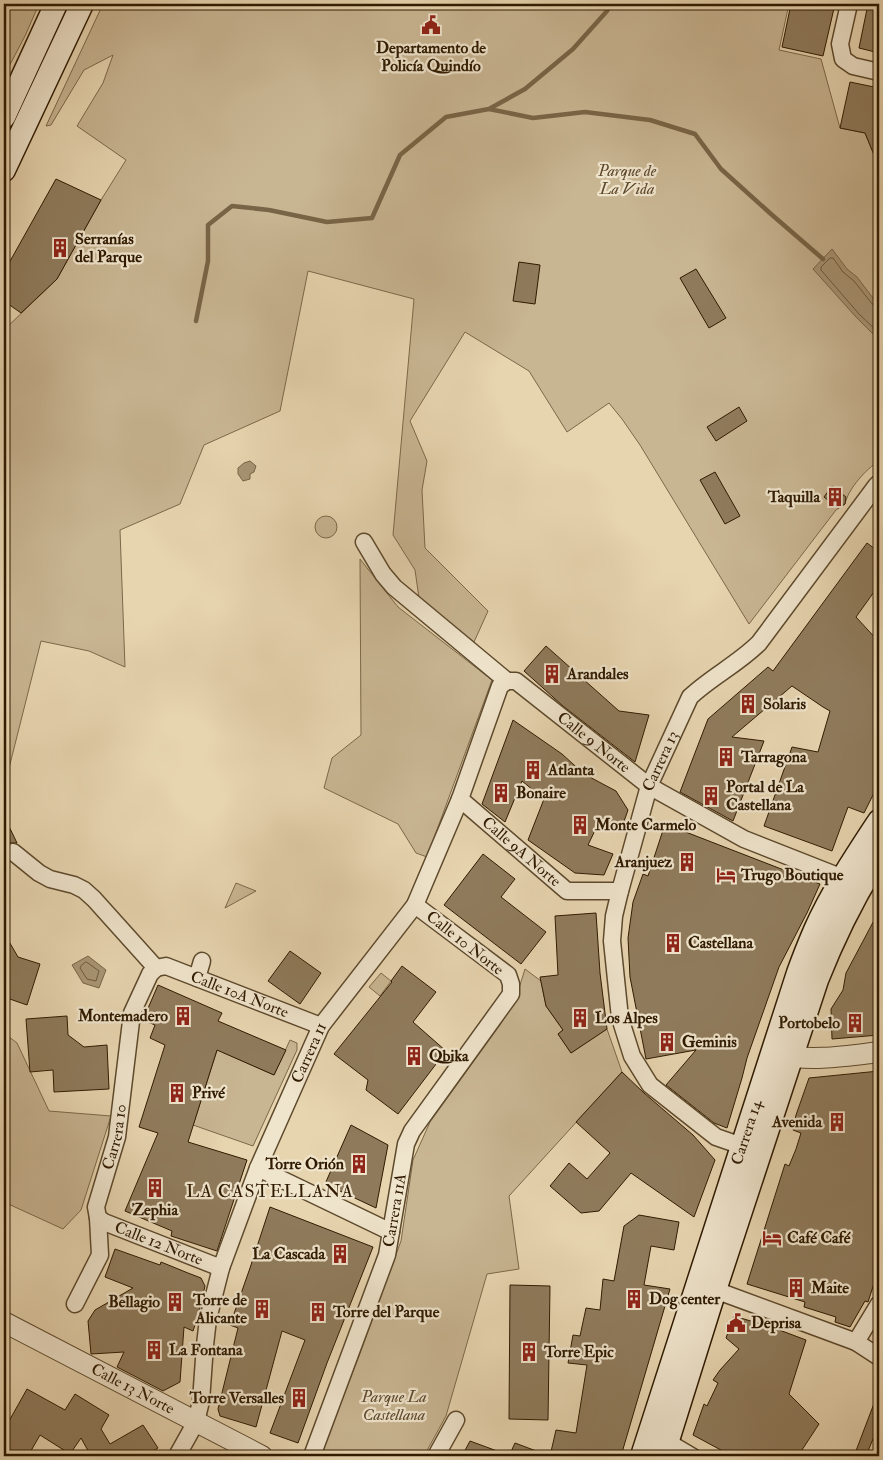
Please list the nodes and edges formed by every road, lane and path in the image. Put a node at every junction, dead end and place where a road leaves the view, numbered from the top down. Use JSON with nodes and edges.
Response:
{"nodes":[{"id":1,"x":56,"y":4,"type":"edge"},
{"id":2,"x":82,"y":4,"type":"edge"},
{"id":3,"x":849,"y":4,"type":"edge"},
{"id":4,"x":879,"y":72,"type":"edge"},
{"id":5,"x":4,"y":117,"type":"edge"},
{"id":6,"x":4,"y":170,"type":"edge"},
{"id":7,"x":879,"y":484,"type":"edge"},
{"id":8,"x":364,"y":542,"type":"dead end"},
{"id":9,"x":507,"y":681,"type":"junction"},
{"id":10,"x":649,"y":786,"type":"junction"},
{"id":11,"x":460,"y":799,"type":"junction"},
{"id":12,"x":879,"y":821,"type":"edge"},
{"id":13,"x":13,"y":852,"type":"dead end"},
{"id":14,"x":879,"y":857,"type":"edge"},
{"id":15,"x":843,"y":878,"type":"junction"},
{"id":16,"x":620,"y":892,"type":"junction"},
{"id":17,"x":415,"y":905,"type":"junction"},
{"id":18,"x":202,"y":961,"type":"dead end"},
{"id":19,"x":156,"y":968,"type":"junction"},
{"id":20,"x":197,"y":978,"type":"junction"},
{"id":21,"x":511,"y":984,"type":"joint"},
{"id":22,"x":321,"y":1026,"type":"junction"},
{"id":23,"x":879,"y":1052,"type":"edge"},
{"id":24,"x":782,"y":1055,"type":"junction"},
{"id":25,"x":742,"y":1146,"type":"junction"},
{"id":26,"x":258,"y":1168,"type":"junction"},
{"id":27,"x":98,"y":1218,"type":"junction"},
{"id":28,"x":391,"y":1232,"type":"junction"},
{"id":29,"x":221,"y":1268,"type":"junction"},
{"id":30,"x":715,"y":1290,"type":"junction"},
{"id":31,"x":75,"y":1304,"type":"dead end"},
{"id":32,"x":879,"y":1304,"type":"edge"},
{"id":33,"x":4,"y":1322,"type":"edge"},
{"id":34,"x":856,"y":1342,"type":"junction"},
{"id":35,"x":879,"y":1357,"type":"edge"},
{"id":36,"x":456,"y":1420,"type":"dead end"},
{"id":37,"x":196,"y":1422,"type":"junction"},
{"id":38,"x":665,"y":1448,"type":"edge"},
{"id":39,"x":177,"y":1456,"type":"edge"},
{"id":40,"x":262,"y":1456,"type":"edge"},
{"id":41,"x":312,"y":1456,"type":"edge"},
{"id":42,"x":436,"y":1456,"type":"edge"},
{"id":43,"x":642,"y":1456,"type":"edge"},
{"id":44,"x":695,"y":1456,"type":"edge"}],
"edges":[{"from":1,"to":5,"type":"main road"},
{"from":2,"to":6,"type":"main road"},
{"from":3,"to":4,"type":"street"},
{"from":7,"to":10,"type":"street","name":"Carrera 13"},
{"from":8,"to":9,"type":"street","name":"Calle 9 Norte"},
{"from":9,"to":10,"type":"street","name":"Calle 9 Norte"},
{"from":9,"to":11,"type":"street","name":"Carrera 11"},
{"from":10,"to":15,"type":"street","name":"Calle 9 Norte"},
{"from":10,"to":16,"type":"street","name":"Carrera 13"},
{"from":11,"to":16,"type":"street","name":"Calle 9A Norte"},
{"from":11,"to":17,"type":"street","name":"Carrera 11"},
{"from":12,"to":15,"type":"main road","name":"Carrera 14"},
{"from":13,"to":19,"type":"street"},
{"from":14,"to":24,"type":"main road","name":"Carrera 14"},
{"from":15,"to":24,"type":"main road","name":"Carrera 14"},
{"from":16,"to":25,"type":"street","name":"Carrera 13"},
{"from":17,"to":21,"type":"street","name":"Calle 10 Norte"},
{"from":17,"to":22,"type":"street","name":"Carrera 11"},
{"from":18,"to":20,"type":"street"},
{"from":19,"to":20,"type":"street","name":"Calle 10A Norte"},
{"from":19,"to":27,"type":"street","name":"Carrera 10"},
{"from":20,"to":22,"type":"street","name":"Calle 10A Norte"},
{"from":21,"to":28,"type":"street","name":"Carrera 11A"},
{"from":22,"to":26,"type":"street","name":"Carrera 11"},
{"from":23,"to":24,"type":"street"},
{"from":24,"to":25,"type":"main road","name":"Carrera 14"},
{"from":24,"to":30,"type":"main road","name":"Carrera 14"},
{"from":25,"to":43,"type":"main road","name":"Carrera 14"},
{"from":26,"to":28,"type":"street"},
{"from":26,"to":29,"type":"street","name":"Carrera 11"},
{"from":27,"to":29,"type":"street","name":"Calle 12 Norte"},
{"from":27,"to":31,"type":"street","name":"Carrera 10"},
{"from":28,"to":41,"type":"street","name":"Carrera 11A"},
{"from":29,"to":37,"type":"street","name":"Carrera 11"},
{"from":30,"to":34,"type":"street"},
{"from":30,"to":38,"type":"main road","name":"Carrera 14"},
{"from":32,"to":34,"type":"street"},
{"from":33,"to":37,"type":"street","name":"Calle 13 Norte"},
{"from":34,"to":35,"type":"street"},
{"from":36,"to":42,"type":"street"},
{"from":37,"to":39,"type":"street","name":"Carrera 11"},
{"from":37,"to":40,"type":"street","name":"Calle 13 Norte"},
{"from":38,"to":44,"type":"street"}]}
